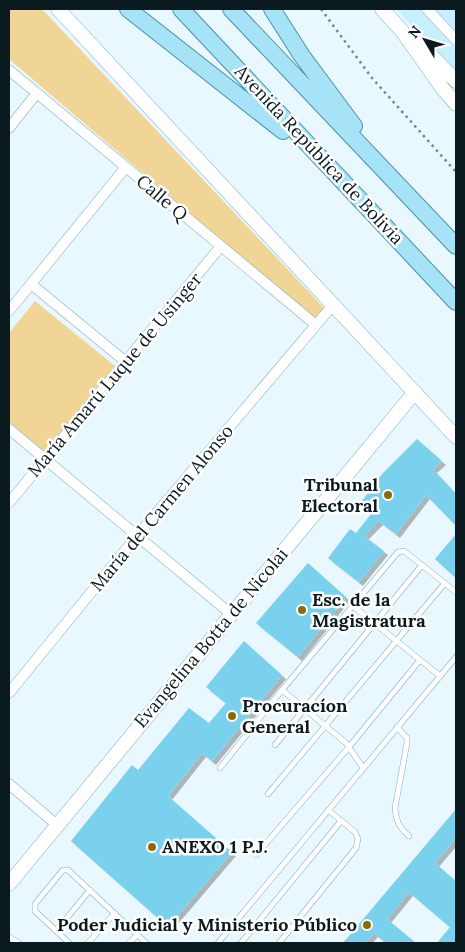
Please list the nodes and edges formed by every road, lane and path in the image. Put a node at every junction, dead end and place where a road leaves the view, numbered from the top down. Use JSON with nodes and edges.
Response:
{"nodes":[{"id":1,"x":58,"y":9,"type":"edge"},
{"id":2,"x":128,"y":9,"type":"edge"},
{"id":3,"x":181,"y":9,"type":"edge"},
{"id":4,"x":231,"y":9,"type":"edge"},
{"id":5,"x":272,"y":9,"type":"edge"},
{"id":6,"x":321,"y":9,"type":"edge"},
{"id":7,"x":427,"y":9,"type":"edge"},
{"id":8,"x":383,"y":10,"type":"edge"},
{"id":9,"x":456,"y":40,"type":"edge"},
{"id":10,"x":9,"y":70,"type":"edge"},
{"id":11,"x":456,"y":81,"type":"edge"},
{"id":12,"x":36,"y":94,"type":"junction"},
{"id":13,"x":456,"y":104,"type":"edge"},
{"id":14,"x":9,"y":128,"type":"edge"},
{"id":15,"x":126,"y":167,"type":"junction"},
{"id":16,"x":456,"y":172,"type":"edge"},
{"id":17,"x":342,"y":181,"type":"junction"},
{"id":18,"x":401,"y":188,"type":"junction"},
{"id":19,"x":221,"y":246,"type":"junction"},
{"id":20,"x":456,"y":246,"type":"edge"},
{"id":21,"x":31,"y":284,"type":"junction"},
{"id":22,"x":454,"y":301,"type":"edge"},
{"id":23,"x":333,"y":306,"type":"junction"},
{"id":24,"x":9,"y":311,"type":"edge"},
{"id":25,"x":316,"y":325,"type":"junction"},
{"id":26,"x":126,"y":362,"type":"junction"},
{"id":27,"x":415,"y":392,"type":"junction"},
{"id":28,"x":9,"y":429,"type":"edge"},
{"id":29,"x":456,"y":437,"type":"edge"},
{"id":30,"x":45,"y":460,"type":"junction"},
{"id":31,"x":9,"y":504,"type":"edge"},
{"id":32,"x":137,"y":536,"type":"junction"},
{"id":33,"x":422,"y":565,"type":"junction"},
{"id":34,"x":445,"y":583,"type":"junction"},
{"id":35,"x":456,"y":592,"type":"edge"},
{"id":36,"x":353,"y":606,"type":"junction"},
{"id":37,"x":231,"y":614,"type":"junction"},
{"id":38,"x":374,"y":624,"type":"junction"},
{"id":39,"x":396,"y":641,"type":"junction"},
{"id":40,"x":456,"y":656,"type":"edge"},
{"id":41,"x":420,"y":660,"type":"junction"},
{"id":42,"x":440,"y":676,"type":"junction"},
{"id":43,"x":282,"y":690,"type":"junction"},
{"id":44,"x":9,"y":693,"type":"edge"},
{"id":45,"x":304,"y":709,"type":"junction"},
{"id":46,"x":325,"y":726,"type":"junction"},
{"id":47,"x":397,"y":727,"type":"junction"},
{"id":48,"x":275,"y":745,"type":"dead end"},
{"id":49,"x":349,"y":747,"type":"junction"},
{"id":50,"x":220,"y":768,"type":"dead end"},
{"id":51,"x":363,"y":768,"type":"junction"},
{"id":52,"x":9,"y":784,"type":"edge"},
{"id":53,"x":268,"y":794,"type":"dead end"},
{"id":54,"x":328,"y":810,"type":"junction"},
{"id":55,"x":341,"y":821,"type":"junction"},
{"id":56,"x":57,"y":825,"type":"junction"},
{"id":57,"x":409,"y":836,"type":"dead end"},
{"id":58,"x":256,"y":855,"type":"dead end"},
{"id":59,"x":9,"y":884,"type":"edge"},
{"id":60,"x":90,"y":890,"type":"junction"},
{"id":61,"x":114,"y":914,"type":"junction"},
{"id":62,"x":56,"y":931,"type":"junction"},
{"id":63,"x":137,"y":935,"type":"junction"},
{"id":64,"x":9,"y":937,"type":"edge"},
{"id":65,"x":19,"y":943,"type":"edge"},
{"id":66,"x":69,"y":943,"type":"edge"},
{"id":67,"x":88,"y":943,"type":"edge"},
{"id":68,"x":129,"y":943,"type":"edge"},
{"id":69,"x":146,"y":943,"type":"edge"},
{"id":70,"x":218,"y":943,"type":"edge"},
{"id":71,"x":241,"y":943,"type":"edge"},
{"id":72,"x":279,"y":943,"type":"edge"}],
"edges":[{"from":1,"to":23,"type":"street"},
{"from":2,"to":17,"type":"main road"},
{"from":3,"to":17,"type":"main road","name":"Avenida República de Bolivia"},
{"from":4,"to":18,"type":"main road","name":"Avenida República de Bolivia"},
{"from":5,"to":18,"type":"main road"},
{"from":6,"to":16,"type":"path"},
{"from":7,"to":9,"type":"street"},
{"from":8,"to":11,"type":"street"},
{"from":8,"to":13,"type":"street"},
{"from":10,"to":12,"type":"street","name":"Calle Q"},
{"from":12,"to":14,"type":"street"},
{"from":12,"to":15,"type":"street","name":"Calle Q"},
{"from":15,"to":19,"type":"street","name":"Calle Q"},
{"from":15,"to":21,"type":"street"},
{"from":17,"to":22,"type":"main road","name":"Avenida República de Bolivia"},
{"from":18,"to":20,"type":"main road","name":"Avenida República de Bolivia"},
{"from":19,"to":25,"type":"street","name":"Calle Q"},
{"from":19,"to":26,"type":"street","name":"María Amarú Luque de Usinger"},
{"from":21,"to":24,"type":"street"},
{"from":21,"to":26,"type":"street"},
{"from":23,"to":25,"type":"street","name":"María del Carmen Alonso"},
{"from":23,"to":27,"type":"street"},
{"from":25,"to":32,"type":"street","name":"María del Carmen Alonso"},
{"from":26,"to":30,"type":"street","name":"María Amarú Luque de Usinger"},
{"from":27,"to":29,"type":"street"},
{"from":27,"to":37,"type":"street","name":"Evangelina Botta de Nicolai"},
{"from":28,"to":30,"type":"street"},
{"from":30,"to":31,"type":"street","name":"María Amarú Luque de Usinger"},
{"from":30,"to":32,"type":"street"},
{"from":32,"to":37,"type":"street"},
{"from":32,"to":44,"type":"street","name":"María del Carmen Alonso"},
{"from":33,"to":34,"type":"lane"},
{"from":33,"to":36,"type":"lane"},
{"from":33,"to":38,"type":"lane"},
{"from":34,"to":35,"type":"lane"},
{"from":34,"to":39,"type":"lane"},
{"from":36,"to":38,"type":"lane"},
{"from":36,"to":43,"type":"lane"},
{"from":37,"to":56,"type":"street","name":"Evangelina Botta de Nicolai"},
{"from":38,"to":39,"type":"lane"},
{"from":38,"to":45,"type":"lane"},
{"from":39,"to":41,"type":"lane"},
{"from":39,"to":46,"type":"lane"},
{"from":40,"to":42,"type":"lane"},
{"from":41,"to":42,"type":"lane"},
{"from":41,"to":49,"type":"lane"},
{"from":42,"to":47,"type":"lane"},
{"from":43,"to":45,"type":"lane"},
{"from":43,"to":50,"type":"lane"},
{"from":45,"to":46,"type":"lane"},
{"from":45,"to":48,"type":"lane"},
{"from":46,"to":49,"type":"lane"},
{"from":46,"to":53,"type":"lane"},
{"from":47,"to":51,"type":"lane"},
{"from":47,"to":57,"type":"lane"},
{"from":49,"to":51,"type":"lane"},
{"from":49,"to":58,"type":"lane"},
{"from":51,"to":54,"type":"lane"},
{"from":52,"to":56,"type":"street"},
{"from":54,"to":55,"type":"lane"},
{"from":54,"to":70,"type":"lane"},
{"from":55,"to":71,"type":"lane"},
{"from":55,"to":72,"type":"lane"},
{"from":56,"to":59,"type":"street","name":"Evangelina Botta de Nicolai"},
{"from":60,"to":61,"type":"lane"},
{"from":60,"to":62,"type":"lane"},
{"from":60,"to":62,"type":"lane"},
{"from":61,"to":63,"type":"lane"},
{"from":61,"to":67,"type":"lane"},
{"from":62,"to":66,"type":"lane"},
{"from":63,"to":68,"type":"lane"},
{"from":63,"to":69,"type":"lane"},
{"from":64,"to":65,"type":"lane"}]}
